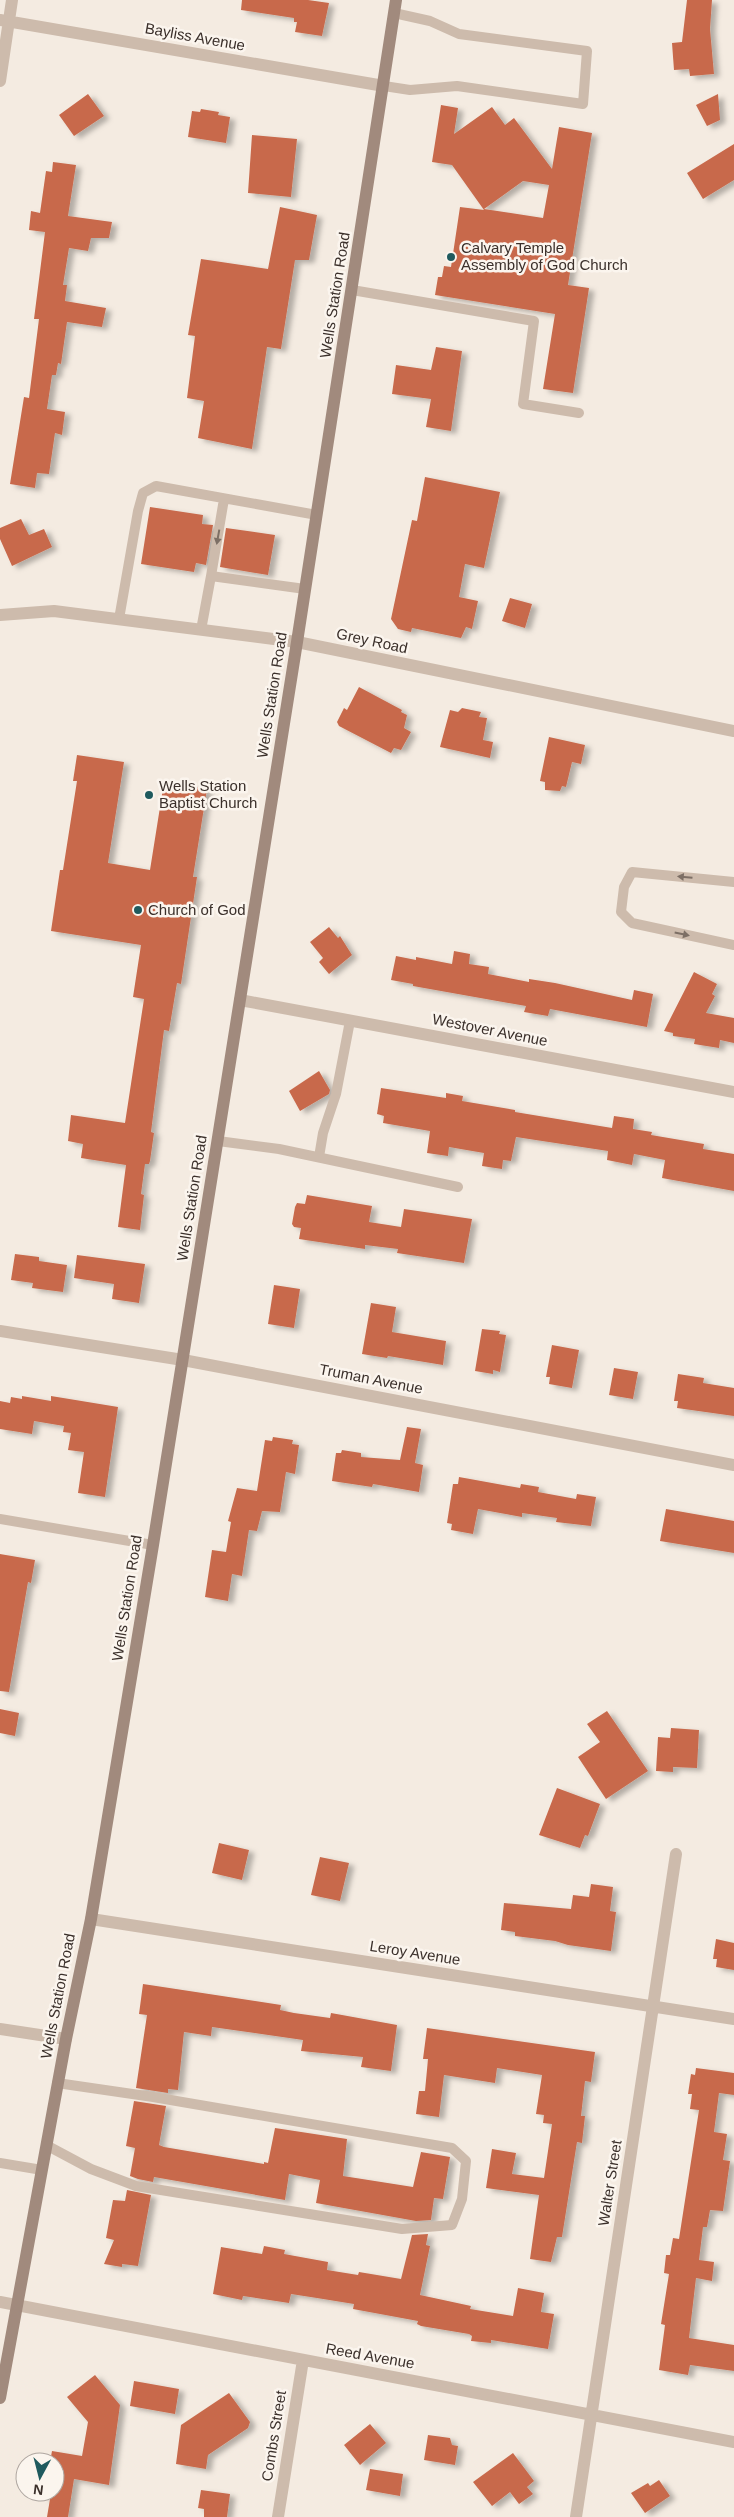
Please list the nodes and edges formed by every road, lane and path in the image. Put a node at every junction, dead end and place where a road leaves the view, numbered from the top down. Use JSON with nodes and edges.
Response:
{"nodes":[{"id":1,"x":12,"y":0,"type":"edge"},
{"id":2,"x":396,"y":0,"type":"edge"},
{"id":3,"x":394,"y":13,"type":"junction"},
{"id":4,"x":4,"y":20,"type":"edge"},
{"id":5,"x":0,"y":81,"type":"edge"},
{"id":6,"x":384,"y":86,"type":"junction"},
{"id":7,"x":352,"y":290,"type":"junction"},
{"id":8,"x":579,"y":413,"type":"dead end"},
{"id":9,"x":224,"y":499,"type":"junction"},
{"id":10,"x":317,"y":515,"type":"junction"},
{"id":11,"x":211,"y":576,"type":"junction"},
{"id":12,"x":306,"y":590,"type":"junction"},
{"id":13,"x":0,"y":615,"type":"edge"},
{"id":14,"x":119,"y":619,"type":"junction"},
{"id":15,"x":201,"y":630,"type":"junction"},
{"id":16,"x":297,"y":642,"type":"junction"},
{"id":17,"x":734,"y":731,"type":"edge"},
{"id":18,"x":734,"y":882,"type":"edge"},
{"id":19,"x":734,"y":945,"type":"edge"},
{"id":20,"x":240,"y":1000,"type":"junction"},
{"id":21,"x":350,"y":1020,"type":"junction"},
{"id":22,"x":734,"y":1092,"type":"edge"},
{"id":23,"x":218,"y":1141,"type":"junction"},
{"id":24,"x":319,"y":1157,"type":"junction"},
{"id":25,"x":458,"y":1187,"type":"dead end"},
{"id":26,"x":0,"y":1331,"type":"edge"},
{"id":27,"x":183,"y":1360,"type":"junction"},
{"id":28,"x":734,"y":1465,"type":"edge"},
{"id":29,"x":0,"y":1519,"type":"edge"},
{"id":30,"x":153,"y":1545,"type":"junction"},
{"id":31,"x":676,"y":1854,"type":"dead end"},
{"id":32,"x":91,"y":1919,"type":"junction"},
{"id":33,"x":653,"y":2007,"type":"junction"},
{"id":34,"x":734,"y":2019,"type":"edge"},
{"id":35,"x":0,"y":2029,"type":"edge"},
{"id":36,"x":66,"y":2039,"type":"junction"},
{"id":37,"x":57,"y":2083,"type":"junction"},
{"id":38,"x":46,"y":2145,"type":"junction"},
{"id":39,"x":0,"y":2164,"type":"edge"},
{"id":40,"x":42,"y":2170,"type":"junction"},
{"id":41,"x":0,"y":2302,"type":"edge"},
{"id":42,"x":17,"y":2304,"type":"junction"},
{"id":43,"x":303,"y":2360,"type":"junction"},
{"id":44,"x":0,"y":2398,"type":"edge"},
{"id":45,"x":591,"y":2413,"type":"junction"},
{"id":46,"x":734,"y":2442,"type":"edge"},
{"id":47,"x":278,"y":2517,"type":"edge"},
{"id":48,"x":576,"y":2517,"type":"edge"}],
"edges":[{"from":1,"to":4,"type":"street"},
{"from":2,"to":3,"type":"street","name":"Wells Station Road"},
{"from":3,"to":6,"type":"street","name":"Wells Station Road"},
{"from":3,"to":6,"type":"lane"},
{"from":4,"to":5,"type":"street"},
{"from":4,"to":6,"type":"street","name":"Bayliss Avenue"},
{"from":6,"to":7,"type":"street","name":"Wells Station Road"},
{"from":7,"to":8,"type":"lane"},
{"from":7,"to":10,"type":"street","name":"Wells Station Road"},
{"from":9,"to":10,"type":"lane"},
{"from":9,"to":11,"type":"lane","one_way":true},
{"from":9,"to":14,"type":"lane"},
{"from":10,"to":12,"type":"street","name":"Wells Station Road"},
{"from":11,"to":12,"type":"lane"},
{"from":11,"to":15,"type":"lane"},
{"from":12,"to":16,"type":"street","name":"Wells Station Road"},
{"from":13,"to":14,"type":"street","name":"Grey Road"},
{"from":14,"to":15,"type":"street","name":"Grey Road"},
{"from":15,"to":16,"type":"street","name":"Grey Road"},
{"from":16,"to":17,"type":"street","name":"Grey Road"},
{"from":16,"to":20,"type":"street","name":"Wells Station Road"},
{"from":18,"to":19,"type":"lane","one_way":true},
{"from":20,"to":21,"type":"street","name":"Westover Avenue"},
{"from":20,"to":23,"type":"street","name":"Wells Station Road"},
{"from":21,"to":22,"type":"street","name":"Westover Avenue"},
{"from":21,"to":24,"type":"lane"},
{"from":23,"to":24,"type":"lane"},
{"from":23,"to":27,"type":"street","name":"Wells Station Road"},
{"from":24,"to":25,"type":"lane"},
{"from":26,"to":27,"type":"street","name":"Truman Avenue"},
{"from":27,"to":28,"type":"street","name":"Truman Avenue"},
{"from":27,"to":30,"type":"street","name":"Wells Station Road"},
{"from":29,"to":30,"type":"lane"},
{"from":30,"to":32,"type":"street","name":"Wells Station Road"},
{"from":31,"to":33,"type":"street","name":"Walter Street"},
{"from":32,"to":33,"type":"street","name":"Leroy Avenue"},
{"from":32,"to":36,"type":"street","name":"Wells Station Road"},
{"from":33,"to":34,"type":"street","name":"Leroy Avenue"},
{"from":33,"to":45,"type":"street","name":"Walter Street"},
{"from":35,"to":36,"type":"street"},
{"from":36,"to":37,"type":"street","name":"Wells Station Road"},
{"from":37,"to":38,"type":"street","name":"Wells Station Road"},
{"from":37,"to":38,"type":"lane"},
{"from":38,"to":40,"type":"street","name":"Wells Station Road"},
{"from":39,"to":40,"type":"lane"},
{"from":40,"to":42,"type":"street","name":"Wells Station Road"},
{"from":41,"to":42,"type":"street","name":"Reed Avenue"},
{"from":42,"to":43,"type":"street","name":"Reed Avenue"},
{"from":42,"to":44,"type":"street","name":"Wells Station Road"},
{"from":43,"to":45,"type":"street","name":"Reed Avenue"},
{"from":43,"to":47,"type":"street","name":"Combs Street"},
{"from":45,"to":46,"type":"street","name":"Reed Avenue"},
{"from":45,"to":48,"type":"street","name":"Walter Street"}]}
